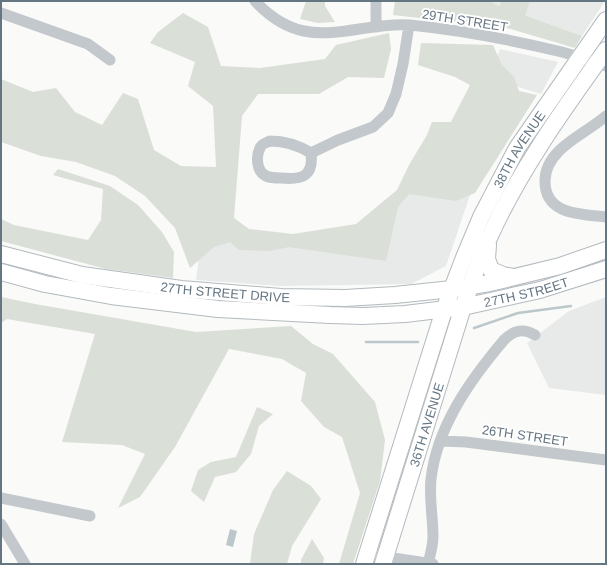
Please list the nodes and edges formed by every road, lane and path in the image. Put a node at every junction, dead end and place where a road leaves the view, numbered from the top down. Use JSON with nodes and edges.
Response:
{"nodes":[{"id":1,"x":255,"y":1,"type":"edge"},
{"id":2,"x":376,"y":1,"type":"edge"},
{"id":3,"x":1,"y":13,"type":"edge"},
{"id":4,"x":606,"y":20,"type":"edge"},
{"id":5,"x":409,"y":25,"type":"junction"},
{"id":6,"x":376,"y":27,"type":"junction"},
{"id":7,"x":606,"y":50,"type":"edge"},
{"id":8,"x":580,"y":57,"type":"junction"},
{"id":9,"x":110,"y":60,"type":"dead end"},
{"id":10,"x":601,"y":65,"type":"edge"},
{"id":11,"x":606,"y":116,"type":"edge"},
{"id":12,"x":311,"y":153,"type":"junction"},
{"id":13,"x":606,"y":217,"type":"edge"},
{"id":14,"x":488,"y":238,"type":"junction"},
{"id":15,"x":606,"y":250,"type":"edge"},
{"id":16,"x":1,"y":254,"type":"edge"},
{"id":17,"x":465,"y":255,"type":"junction"},
{"id":18,"x":606,"y":269,"type":"edge"},
{"id":19,"x":1,"y":272,"type":"edge"},
{"id":20,"x":518,"y":277,"type":"junction"},
{"id":21,"x":470,"y":286,"type":"junction"},
{"id":22,"x":452,"y":289,"type":"junction"},
{"id":23,"x":422,"y":292,"type":"junction"},
{"id":24,"x":507,"y":298,"type":"junction"},
{"id":25,"x":463,"y":306,"type":"junction"},
{"id":26,"x":444,"y":310,"type":"junction"},
{"id":27,"x":405,"y":314,"type":"junction"},
{"id":28,"x":535,"y":335,"type":"dead end"},
{"id":29,"x":451,"y":348,"type":"junction"},
{"id":30,"x":432,"y":349,"type":"junction"},
{"id":31,"x":441,"y":441,"type":"junction"},
{"id":32,"x":606,"y":460,"type":"edge"},
{"id":33,"x":1,"y":498,"type":"edge"},
{"id":34,"x":90,"y":516,"type":"dead end"},
{"id":35,"x":1,"y":524,"type":"edge"},
{"id":36,"x":366,"y":559,"type":"edge"},
{"id":37,"x":384,"y":561,"type":"edge"},
{"id":38,"x":25,"y":564,"type":"edge"},
{"id":39,"x":430,"y":564,"type":"edge"}],
"edges":[{"from":1,"to":6,"type":"street","name":"29TH STREET"},
{"from":2,"to":6,"type":"street"},
{"from":3,"to":9,"type":"street"},
{"from":4,"to":8,"type":"main road","name":"38TH AVENUE"},
{"from":5,"to":6,"type":"street","name":"29TH STREET"},
{"from":5,"to":8,"type":"street","name":"29TH STREET"},
{"from":5,"to":12,"type":"street"},
{"from":7,"to":10,"type":"main road","name":"38TH AVENUE"},
{"from":8,"to":10,"type":"street","name":"29TH STREET"},
{"from":8,"to":17,"type":"main road","name":"38TH AVENUE"},
{"from":10,"to":14,"type":"main road","name":"38TH AVENUE"},
{"from":11,"to":13,"type":"street"},
{"from":12,"to":12,"type":"street"},
{"from":14,"to":20,"type":"main road"},
{"from":14,"to":21,"type":"main road","name":"38TH AVENUE"},
{"from":15,"to":20,"type":"main road","name":"27TH STREET"},
{"from":16,"to":23,"type":"main road","name":"27TH STREET DRIVE"},
{"from":17,"to":22,"type":"main road","name":"38TH AVENUE"},
{"from":17,"to":23,"type":"main road"},
{"from":18,"to":24,"type":"main road","name":"27TH STREET"},
{"from":19,"to":27,"type":"main road","name":"27TH STREET DRIVE"},
{"from":20,"to":21,"type":"main road","name":"27TH STREET"},
{"from":21,"to":22,"type":"main road","name":"27TH STREET"},
{"from":21,"to":25,"type":"main road","name":"36TH AVENUE"},
{"from":22,"to":23,"type":"main road","name":"27TH STREET DRIVE"},
{"from":22,"to":26,"type":"main road","name":"36TH AVENUE"},
{"from":24,"to":25,"type":"main road","name":"27TH STREET"},
{"from":24,"to":29,"type":"main road"},
{"from":25,"to":26,"type":"main road","name":"27TH STREET"},
{"from":25,"to":29,"type":"main road","name":"36TH AVENUE"},
{"from":26,"to":27,"type":"main road","name":"27TH STREET DRIVE"},
{"from":26,"to":30,"type":"main road","name":"36TH AVENUE"},
{"from":27,"to":30,"type":"main road"},
{"from":28,"to":31,"type":"street","name":"36TH AVENUE"},
{"from":29,"to":37,"type":"main road","name":"36TH AVENUE"},
{"from":30,"to":36,"type":"main road","name":"36TH AVENUE"},
{"from":31,"to":32,"type":"street","name":"26TH STREET"},
{"from":31,"to":39,"type":"street","name":"36TH AVENUE"},
{"from":33,"to":34,"type":"street"},
{"from":35,"to":38,"type":"street"},
{"from":36,"to":37,"type":"street"},
{"from":37,"to":39,"type":"street"}]}
